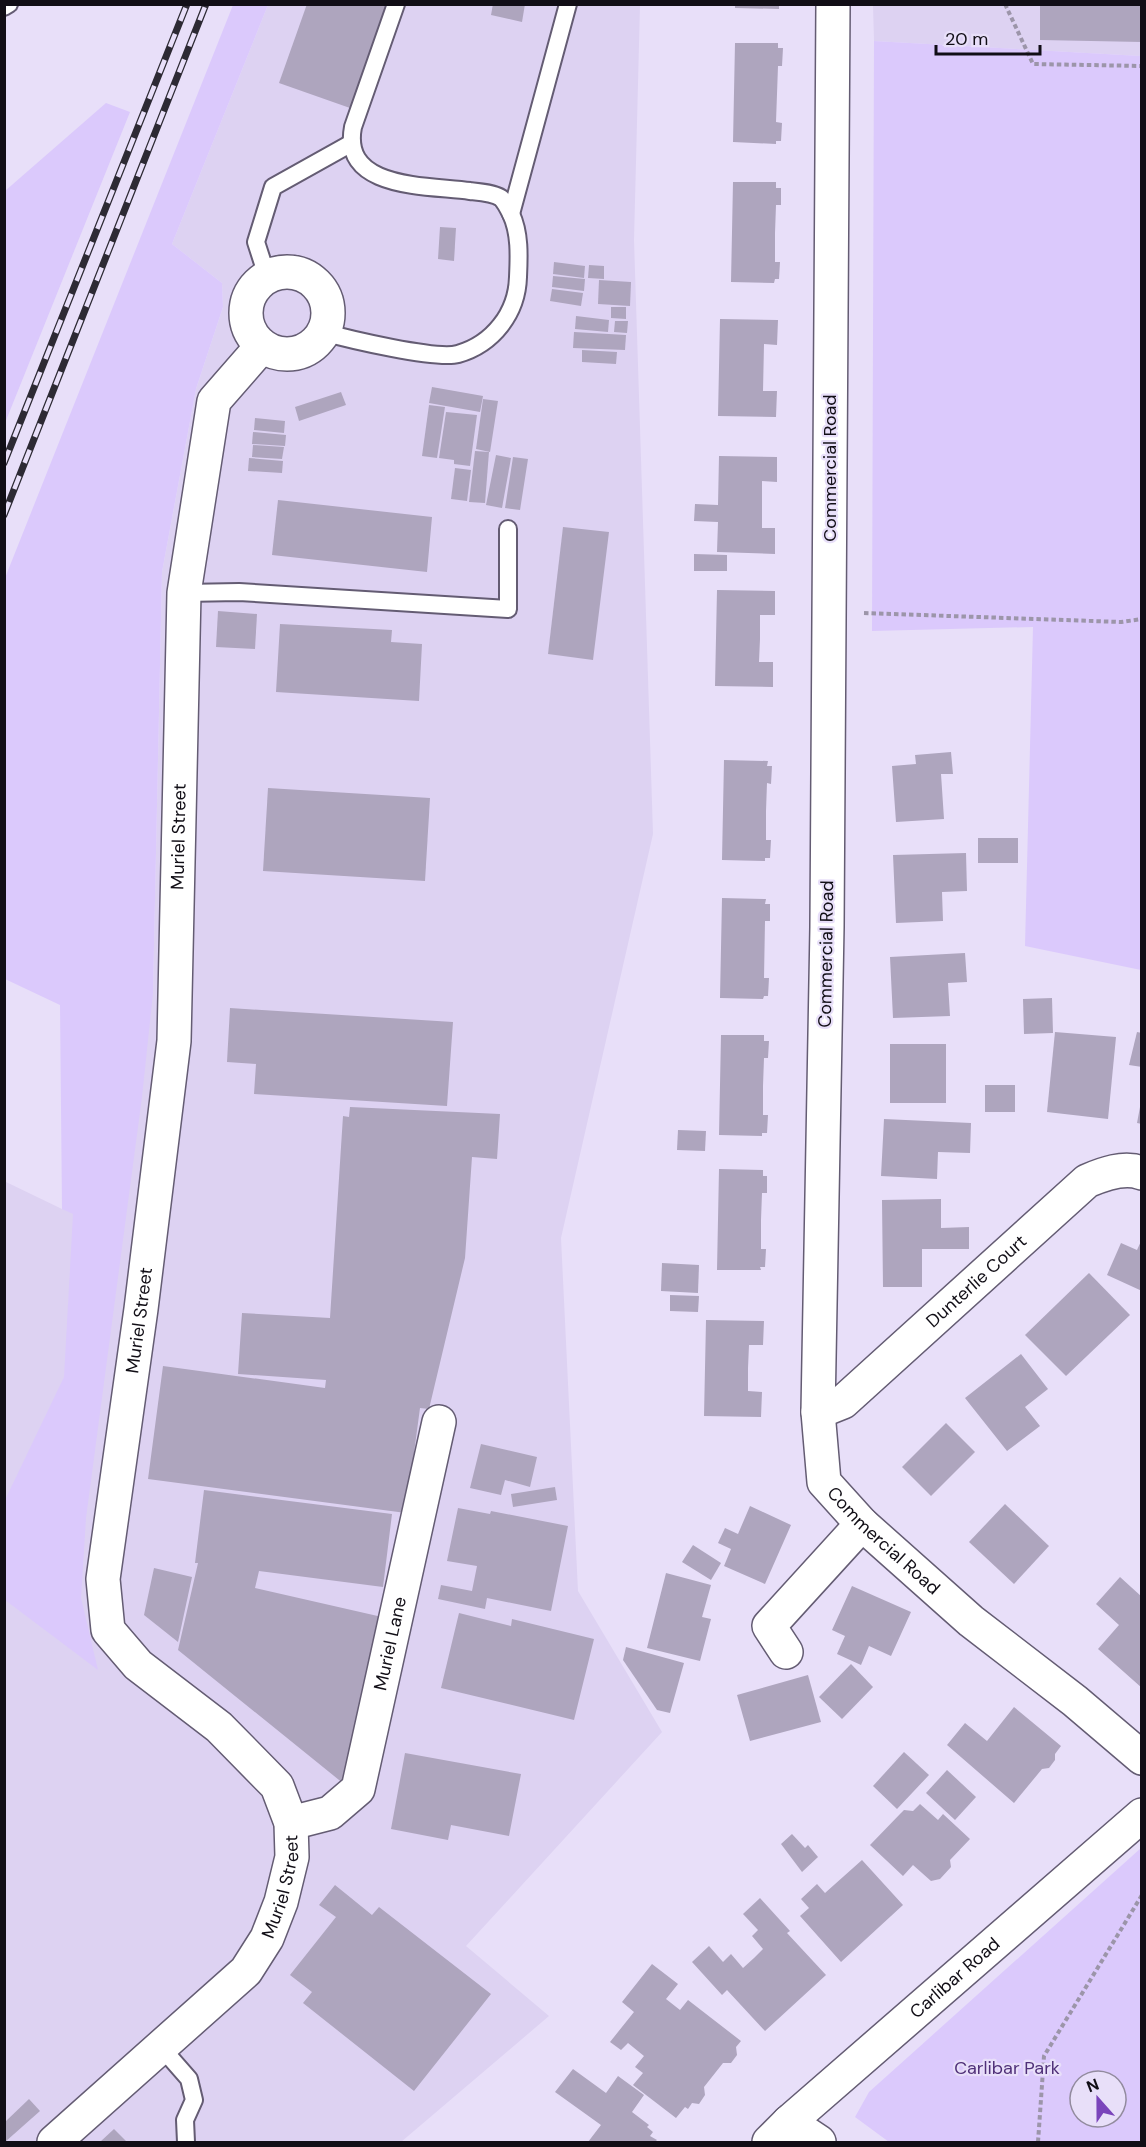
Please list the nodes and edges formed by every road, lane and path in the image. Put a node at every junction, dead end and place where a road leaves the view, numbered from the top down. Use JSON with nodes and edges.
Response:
{"nodes":[{"id":1,"x":9,"y":4,"type":"edge"},
{"id":2,"x":396,"y":4,"type":"edge"},
{"id":3,"x":567,"y":4,"type":"edge"},
{"id":4,"x":833,"y":4,"type":"edge"},
{"id":5,"x":1005,"y":4,"type":"edge"},
{"id":6,"x":4,"y":7,"type":"edge"},
{"id":7,"x":1142,"y":66,"type":"edge"},
{"id":8,"x":350,"y":144,"type":"junction"},
{"id":9,"x":511,"y":214,"type":"junction"},
{"id":10,"x":267,"y":276,"type":"junction"},
{"id":11,"x":323,"y":332,"type":"junction"},
{"id":12,"x":262,"y":346,"type":"junction"},
{"id":13,"x":508,"y":529,"type":"dead end"},
{"id":14,"x":184,"y":593,"type":"junction"},
{"id":15,"x":829,"y":612,"type":"junction"},
{"id":16,"x":1142,"y":619,"type":"edge"},
{"id":17,"x":1142,"y":1173,"type":"edge"},
{"id":18,"x":818,"y":1412,"type":"junction"},
{"id":19,"x":438,"y":1422,"type":"dead end"},
{"id":20,"x":862,"y":1524,"type":"junction"},
{"id":21,"x":786,"y":1652,"type":"dead end"},
{"id":22,"x":1142,"y":1758,"type":"edge"},
{"id":23,"x":1142,"y":1815,"type":"edge"},
{"id":24,"x":291,"y":1823,"type":"junction"},
{"id":25,"x":1142,"y":1895,"type":"edge"},
{"id":26,"x":161,"y":2047,"type":"junction"},
{"id":27,"x":779,"y":2132,"type":"edge"},
{"id":28,"x":54,"y":2142,"type":"edge"},
{"id":29,"x":186,"y":2142,"type":"edge"},
{"id":30,"x":819,"y":2142,"type":"edge"},
{"id":31,"x":1038,"y":2142,"type":"edge"}],
"edges":[{"from":1,"to":6,"type":"lane"},
{"from":2,"to":8,"type":"lane"},
{"from":3,"to":9,"type":"lane"},
{"from":4,"to":15,"type":"street","name":"Commercial Road"},
{"from":5,"to":7,"type":"path"},
{"from":8,"to":9,"type":"lane"},
{"from":8,"to":10,"type":"lane"},
{"from":9,"to":11,"type":"lane"},
{"from":10,"to":11,"type":"street"},
{"from":10,"to":12,"type":"street"},
{"from":11,"to":12,"type":"street"},
{"from":12,"to":14,"type":"street","name":"Muriel Street"},
{"from":13,"to":14,"type":"lane"},
{"from":14,"to":24,"type":"street","name":"Muriel Street"},
{"from":15,"to":16,"type":"path"},
{"from":15,"to":18,"type":"street","name":"Commercial Road"},
{"from":17,"to":18,"type":"street","name":"Dunterlie Court"},
{"from":18,"to":20,"type":"street","name":"Commercial Road"},
{"from":19,"to":24,"type":"street","name":"Muriel Lane"},
{"from":20,"to":21,"type":"street"},
{"from":20,"to":22,"type":"street","name":"Commercial Road"},
{"from":23,"to":27,"type":"street","name":"Carlibar Road"},
{"from":24,"to":26,"type":"street","name":"Muriel Street"},
{"from":25,"to":31,"type":"path"},
{"from":26,"to":28,"type":"street","name":"Muriel Street"},
{"from":26,"to":29,"type":"lane"},
{"from":27,"to":30,"type":"street"}]}
